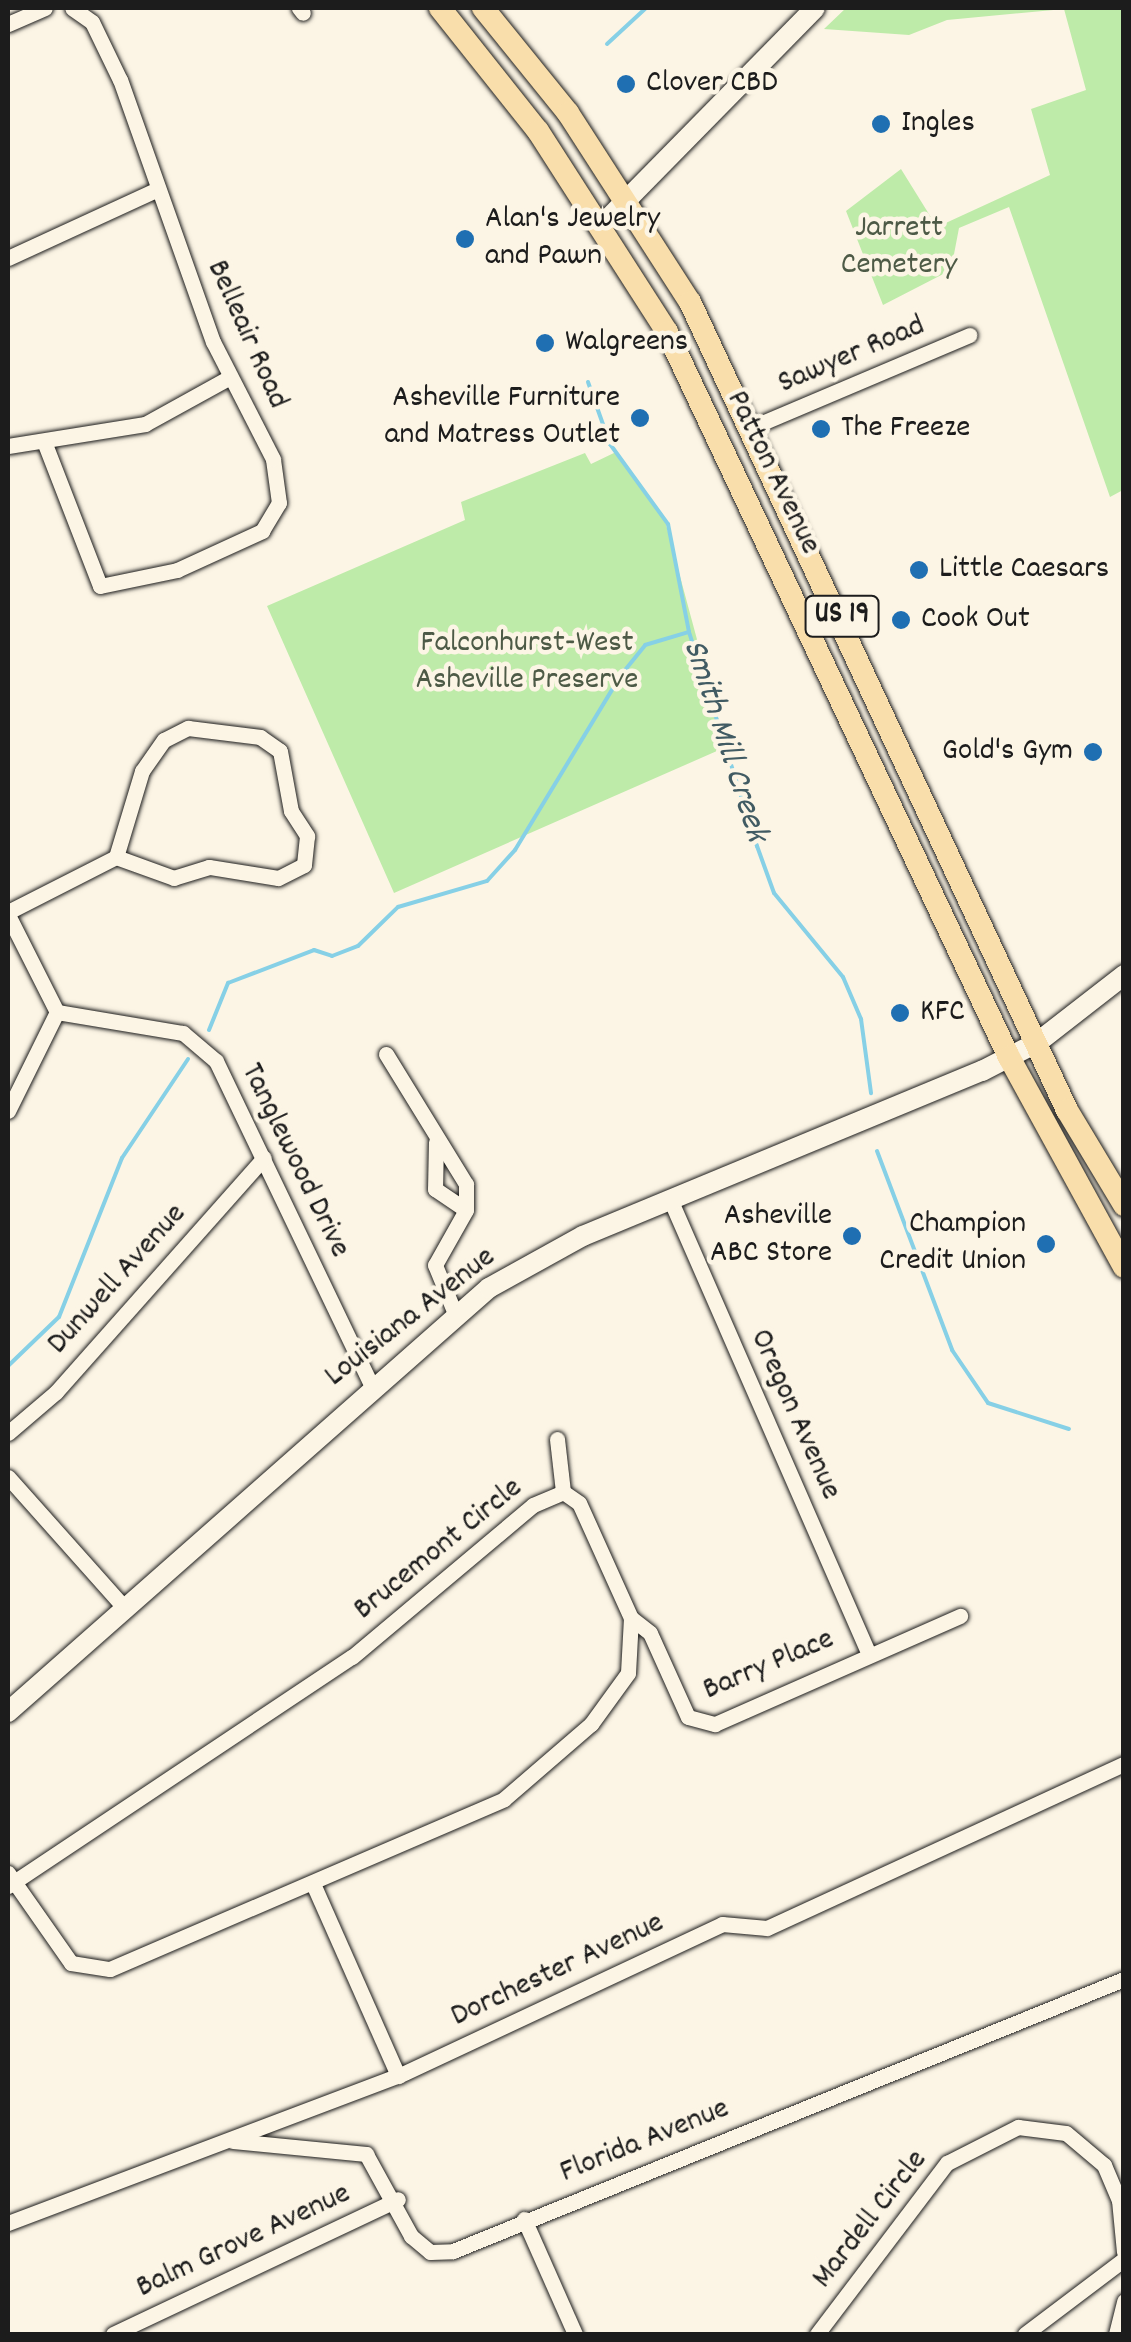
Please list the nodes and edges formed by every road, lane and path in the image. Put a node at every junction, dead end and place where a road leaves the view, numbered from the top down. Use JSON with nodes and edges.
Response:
{"nodes":[{"id":1,"x":45,"y":8,"type":"edge"},
{"id":2,"x":72,"y":8,"type":"edge"},
{"id":3,"x":440,"y":8,"type":"edge"},
{"id":4,"x":483,"y":8,"type":"edge"},
{"id":5,"x":815,"y":8,"type":"edge"},
{"id":6,"x":8,"y":24,"type":"edge"},
{"id":7,"x":158,"y":189,"type":"junction"},
{"id":8,"x":628,"y":200,"type":"junction"},
{"id":9,"x":602,"y":226,"type":"junction"},
{"id":10,"x":8,"y":258,"type":"edge"},
{"id":11,"x":969,"y":335,"type":"dead end"},
{"id":12,"x":230,"y":377,"type":"junction"},
{"id":13,"x":755,"y":426,"type":"junction"},
{"id":14,"x":45,"y":444,"type":"junction"},
{"id":15,"x":8,"y":446,"type":"edge"},
{"id":16,"x":116,"y":857,"type":"junction"},
{"id":17,"x":8,"y":913,"type":"edge"},
{"id":18,"x":1124,"y":975,"type":"edge"},
{"id":19,"x":57,"y":1012,"type":"junction"},
{"id":20,"x":1038,"y":1042,"type":"junction"},
{"id":21,"x":386,"y":1054,"type":"dead end"},
{"id":22,"x":1009,"y":1057,"type":"junction"},
{"id":23,"x":8,"y":1111,"type":"edge"},
{"id":24,"x":436,"y":1142,"type":"junction"},
{"id":25,"x":264,"y":1158,"type":"junction"},
{"id":26,"x":670,"y":1199,"type":"junction"},
{"id":27,"x":1124,"y":1206,"type":"edge"},
{"id":28,"x":466,"y":1210,"type":"junction"},
{"id":29,"x":1124,"y":1267,"type":"edge"},
{"id":30,"x":456,"y":1316,"type":"junction"},
{"id":31,"x":370,"y":1385,"type":"junction"},
{"id":32,"x":8,"y":1433,"type":"edge"},
{"id":33,"x":556,"y":1439,"type":"dead end"},
{"id":34,"x":8,"y":1476,"type":"edge"},
{"id":35,"x":563,"y":1492,"type":"junction"},
{"id":36,"x":122,"y":1605,"type":"junction"},
{"id":37,"x":960,"y":1616,"type":"dead end"},
{"id":38,"x":631,"y":1618,"type":"junction"},
{"id":39,"x":868,"y":1654,"type":"junction"},
{"id":40,"x":8,"y":1712,"type":"edge"},
{"id":41,"x":1124,"y":1764,"type":"edge"},
{"id":42,"x":10,"y":1880,"type":"edge"},
{"id":43,"x":314,"y":1886,"type":"junction"},
{"id":44,"x":1124,"y":1980,"type":"edge"},
{"id":45,"x":398,"y":2076,"type":"junction"},
{"id":46,"x":224,"y":2140,"type":"junction"},
{"id":47,"x":398,"y":2199,"type":"junction"},
{"id":48,"x":524,"y":2219,"type":"junction"},
{"id":49,"x":8,"y":2223,"type":"edge"},
{"id":50,"x":1124,"y":2256,"type":"edge"},
{"id":51,"x":1124,"y":2301,"type":"edge"},
{"id":52,"x":150,"y":2317,"type":"junction"},
{"id":53,"x":113,"y":2334,"type":"edge"},
{"id":54,"x":156,"y":2334,"type":"edge"},
{"id":55,"x":575,"y":2334,"type":"edge"},
{"id":56,"x":817,"y":2334,"type":"edge"},
{"id":57,"x":1025,"y":2334,"type":"edge"},
{"id":58,"x":1116,"y":2334,"type":"edge"}],
"edges":[{"from":1,"to":6,"type":"street"},
{"from":2,"to":7,"type":"street","name":"Belleair Road"},
{"from":3,"to":9,"type":"main road","name":"Patton Avenue","number":"US 19"},
{"from":4,"to":8,"type":"main road","name":"Patton Avenue","number":"US 19"},
{"from":5,"to":8,"type":"street"},
{"from":7,"to":10,"type":"street"},
{"from":7,"to":12,"type":"street","name":"Belleair Road"},
{"from":8,"to":9,"type":"street"},
{"from":8,"to":13,"type":"main road","name":"Patton Avenue","number":"US 19"},
{"from":9,"to":22,"type":"main road","name":"Patton Avenue","number":"US 19"},
{"from":11,"to":13,"type":"street","name":"Sawyer Road"},
{"from":12,"to":14,"type":"street"},
{"from":12,"to":14,"type":"street","name":"Belleair Road"},
{"from":13,"to":20,"type":"main road","name":"Patton Avenue","number":"US 19"},
{"from":14,"to":15,"type":"street"},
{"from":16,"to":16,"type":"street"},
{"from":16,"to":17,"type":"street"},
{"from":17,"to":19,"type":"street"},
{"from":18,"to":20,"type":"street","name":"Louisiana Avenue"},
{"from":19,"to":23,"type":"street"},
{"from":19,"to":25,"type":"street","name":"Tanglewood Drive"},
{"from":20,"to":22,"type":"street","name":"Louisiana Avenue"},
{"from":20,"to":27,"type":"main road","name":"Patton Avenue","number":"US 19"},
{"from":21,"to":24,"type":"street"},
{"from":22,"to":26,"type":"street","name":"Louisiana Avenue"},
{"from":22,"to":29,"type":"main road","name":"Patton Avenue","number":"US 19"},
{"from":24,"to":28,"type":"street"},
{"from":24,"to":28,"type":"street"},
{"from":25,"to":31,"type":"street","name":"Tanglewood Drive"},
{"from":25,"to":32,"type":"street","name":"Dunwell Avenue"},
{"from":26,"to":30,"type":"street","name":"Louisiana Avenue"},
{"from":26,"to":39,"type":"street","name":"Oregon Avenue"},
{"from":28,"to":30,"type":"street"},
{"from":30,"to":31,"type":"street","name":"Louisiana Avenue"},
{"from":31,"to":36,"type":"street","name":"Louisiana Avenue"},
{"from":33,"to":35,"type":"street"},
{"from":34,"to":36,"type":"street"},
{"from":35,"to":38,"type":"street","name":"Brucemont Circle"},
{"from":35,"to":42,"type":"street","name":"Brucemont Circle"},
{"from":36,"to":40,"type":"street","name":"Louisiana Avenue"},
{"from":37,"to":39,"type":"street"},
{"from":38,"to":39,"type":"street","name":"Barry Place"},
{"from":38,"to":43,"type":"street","name":"Brucemont Circle"},
{"from":41,"to":45,"type":"street","name":"Dorchester Avenue"},
{"from":42,"to":43,"type":"street","name":"Brucemont Circle"},
{"from":43,"to":45,"type":"street"},
{"from":44,"to":48,"type":"street","name":"Florida Avenue"},
{"from":45,"to":46,"type":"street","name":"Dorchester Avenue"},
{"from":46,"to":47,"type":"street","name":"Florida Avenue"},
{"from":46,"to":49,"type":"street","name":"Dorchester Avenue"},
{"from":47,"to":48,"type":"street","name":"Florida Avenue"},
{"from":47,"to":52,"type":"street","name":"Balm Grove Avenue"},
{"from":48,"to":55,"type":"street"},
{"from":50,"to":56,"type":"street","name":"Mardell Circle"},
{"from":50,"to":57,"type":"street"},
{"from":51,"to":58,"type":"street"},
{"from":52,"to":53,"type":"street","name":"Balm Grove Avenue"},
{"from":52,"to":54,"type":"street"}]}
